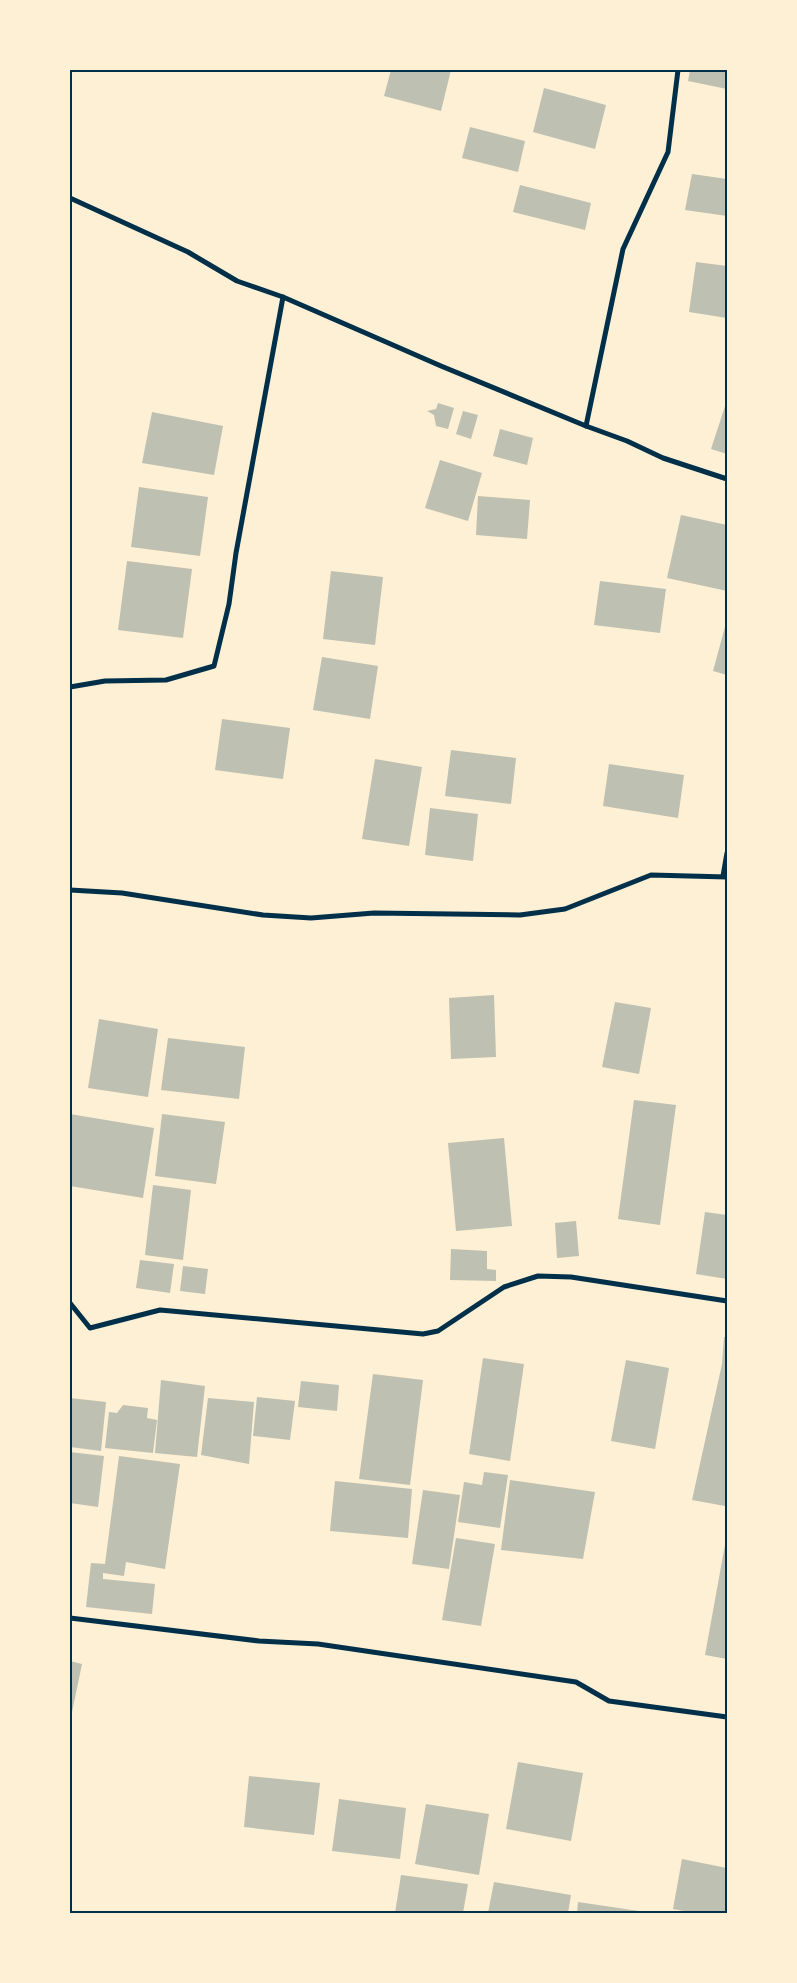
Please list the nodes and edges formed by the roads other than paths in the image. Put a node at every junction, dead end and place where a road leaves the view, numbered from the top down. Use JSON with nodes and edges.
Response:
{"nodes":[{"id":1,"x":678,"y":70,"type":"edge"},
{"id":2,"x":70,"y":198,"type":"edge"},
{"id":3,"x":283,"y":297,"type":"junction"},
{"id":4,"x":586,"y":426,"type":"junction"},
{"id":5,"x":727,"y":479,"type":"edge"},
{"id":6,"x":70,"y":687,"type":"edge"},
{"id":7,"x":727,"y":852,"type":"edge"},
{"id":8,"x":725,"y":876,"type":"edge"},
{"id":9,"x":70,"y":890,"type":"edge"},
{"id":10,"x":727,"y":1301,"type":"edge"},
{"id":11,"x":70,"y":1303,"type":"edge"},
{"id":12,"x":70,"y":1618,"type":"edge"},
{"id":13,"x":727,"y":1717,"type":"edge"}],
"edges":[{"from":1,"to":4,"type":"street"},
{"from":2,"to":3,"type":"street"},
{"from":3,"to":4,"type":"street"},
{"from":3,"to":6,"type":"street"},
{"from":4,"to":5,"type":"street"},
{"from":7,"to":8,"type":"street"},
{"from":8,"to":9,"type":"street"},
{"from":10,"to":11,"type":"street"},
{"from":12,"to":13,"type":"street"}]}
